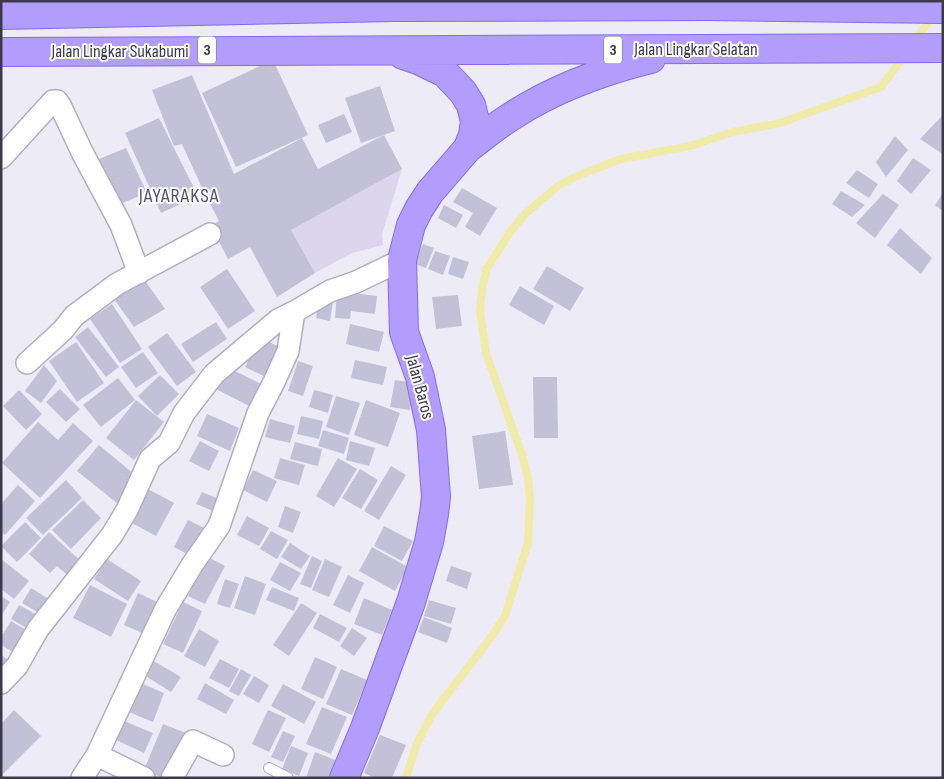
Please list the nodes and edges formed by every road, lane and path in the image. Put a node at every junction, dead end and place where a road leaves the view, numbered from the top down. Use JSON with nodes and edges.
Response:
{"nodes":[{"id":1,"x":661,"y":4,"type":"edge"},
{"id":2,"x":943,"y":9,"type":"edge"},
{"id":3,"x":1,"y":15,"type":"edge"},
{"id":4,"x":943,"y":48,"type":"edge"},
{"id":5,"x":691,"y":49,"type":"junction"},
{"id":6,"x":390,"y":51,"type":"junction"},
{"id":7,"x":1,"y":52,"type":"edge"},
{"id":8,"x":468,"y":148,"type":"junction"},
{"id":9,"x":1,"y":158,"type":"edge"},
{"id":10,"x":210,"y":234,"type":"dead end"},
{"id":11,"x":402,"y":260,"type":"junction"},
{"id":12,"x":139,"y":273,"type":"junction"},
{"id":13,"x":294,"y":312,"type":"junction"},
{"id":14,"x":27,"y":363,"type":"dead end"},
{"id":15,"x":1,"y":683,"type":"edge"},
{"id":16,"x":97,"y":755,"type":"junction"},
{"id":17,"x":224,"y":755,"type":"dead end"},
{"id":18,"x":269,"y":768,"type":"dead end"},
{"id":19,"x":82,"y":778,"type":"edge"},
{"id":20,"x":144,"y":778,"type":"edge"},
{"id":21,"x":172,"y":778,"type":"edge"},
{"id":22,"x":288,"y":778,"type":"edge"},
{"id":23,"x":344,"y":778,"type":"edge"}],
"edges":[{"from":1,"to":2,"type":"main road","number":"3"},
{"from":1,"to":3,"type":"main road","name":"Jalan Lingkar Sukabumi","number":"3"},
{"from":4,"to":5,"type":"main road","name":"Jalan Lingkar Selatan","number":"3"},
{"from":5,"to":6,"type":"main road","name":"Jalan Lingkar Selatan","number":"3"},
{"from":5,"to":8,"type":"main road"},
{"from":6,"to":7,"type":"main road","name":"Jalan Lingkar Sukabumi","number":"3"},
{"from":6,"to":8,"type":"main road","name":"Jalan Baros"},
{"from":8,"to":11,"type":"main road","name":"Jalan Baros"},
{"from":9,"to":12,"type":"street"},
{"from":10,"to":12,"type":"street"},
{"from":11,"to":13,"type":"street"},
{"from":11,"to":23,"type":"main road","name":"Jalan Baros"},
{"from":12,"to":14,"type":"street"},
{"from":13,"to":15,"type":"street"},
{"from":13,"to":16,"type":"street"},
{"from":16,"to":19,"type":"street"},
{"from":16,"to":20,"type":"street"},
{"from":17,"to":21,"type":"street"},
{"from":18,"to":22,"type":"lane"}]}
